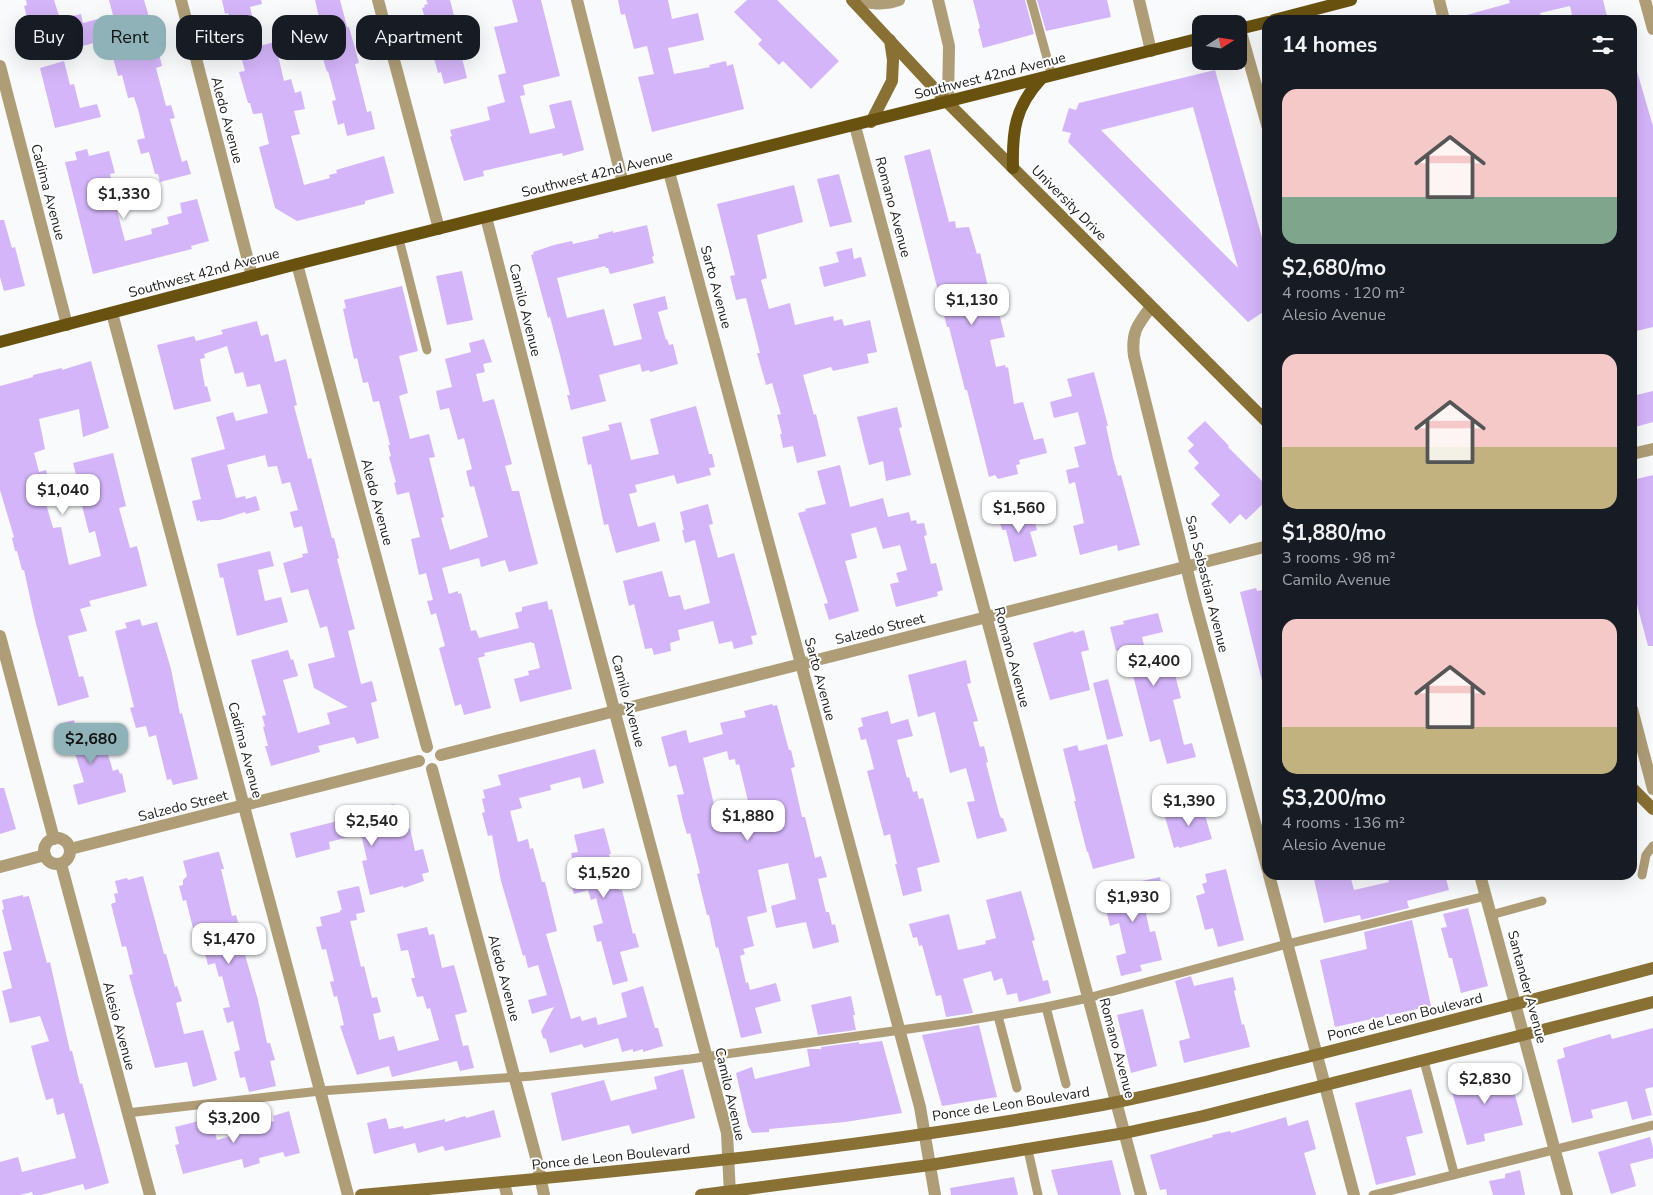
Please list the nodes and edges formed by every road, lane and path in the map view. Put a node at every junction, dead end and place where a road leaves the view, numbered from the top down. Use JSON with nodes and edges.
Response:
{"nodes":[{"id":1,"x":181,"y":0,"type":"edge"},
{"id":2,"x":378,"y":0,"type":"edge"},
{"id":3,"x":577,"y":0,"type":"edge"},
{"id":4,"x":852,"y":0,"type":"edge"},
{"id":5,"x":899,"y":0,"type":"edge"},
{"id":6,"x":938,"y":0,"type":"edge"},
{"id":7,"x":1031,"y":0,"type":"edge"},
{"id":8,"x":1140,"y":0,"type":"edge"},
{"id":9,"x":1347,"y":0,"type":"edge"},
{"id":10,"x":1439,"y":0,"type":"edge"},
{"id":11,"x":1645,"y":0,"type":"edge"},
{"id":12,"x":1292,"y":15,"type":"edge"},
{"id":13,"x":1443,"y":15,"type":"edge"},
{"id":14,"x":1262,"y":24,"type":"edge"},
{"id":15,"x":1248,"y":27,"type":"edge"},
{"id":16,"x":1653,"y":29,"type":"edge"},
{"id":17,"x":890,"y":40,"type":"junction"},
{"id":18,"x":1192,"y":40,"type":"edge"},
{"id":19,"x":1151,"y":50,"type":"junction"},
{"id":20,"x":1248,"y":57,"type":"edge"},
{"id":21,"x":0,"y":66,"type":"edge"},
{"id":22,"x":1046,"y":77,"type":"junction"},
{"id":23,"x":948,"y":103,"type":"junction"},
{"id":24,"x":1262,"y":107,"type":"edge"},
{"id":25,"x":871,"y":122,"type":"junction"},
{"id":26,"x":855,"y":126,"type":"junction"},
{"id":27,"x":1013,"y":168,"type":"junction"},
{"id":28,"x":669,"y":172,"type":"junction"},
{"id":29,"x":623,"y":183,"type":"junction"},
{"id":30,"x":486,"y":217,"type":"junction"},
{"id":31,"x":440,"y":229,"type":"junction"},
{"id":32,"x":399,"y":239,"type":"junction"},
{"id":33,"x":297,"y":264,"type":"junction"},
{"id":34,"x":252,"y":276,"type":"junction"},
{"id":35,"x":1151,"y":307,"type":"junction"},
{"id":36,"x":112,"y":313,"type":"junction"},
{"id":37,"x":67,"y":325,"type":"junction"},
{"id":38,"x":0,"y":342,"type":"edge"},
{"id":39,"x":427,"y":350,"type":"dead end"},
{"id":40,"x":1262,"y":417,"type":"edge"},
{"id":41,"x":1653,"y":449,"type":"edge"},
{"id":42,"x":1637,"y":453,"type":"edge"},
{"id":43,"x":1262,"y":547,"type":"edge"},
{"id":44,"x":1186,"y":566,"type":"junction"},
{"id":45,"x":986,"y":618,"type":"junction"},
{"id":46,"x":0,"y":636,"type":"edge"},
{"id":47,"x":801,"y":664,"type":"junction"},
{"id":48,"x":615,"y":711,"type":"junction"},
{"id":49,"x":1637,"y":727,"type":"edge"},
{"id":50,"x":427,"y":747,"type":"junction"},
{"id":51,"x":441,"y":755,"type":"junction"},
{"id":52,"x":419,"y":761,"type":"junction"},
{"id":53,"x":432,"y":769,"type":"junction"},
{"id":54,"x":1653,"y":789,"type":"edge"},
{"id":55,"x":1637,"y":793,"type":"edge"},
{"id":56,"x":244,"y":806,"type":"junction"},
{"id":57,"x":1653,"y":809,"type":"edge"},
{"id":58,"x":54,"y":839,"type":"junction"},
{"id":59,"x":1653,"y":846,"type":"edge"},
{"id":60,"x":70,"y":849,"type":"junction"},
{"id":61,"x":1262,"y":849,"type":"edge"},
{"id":62,"x":45,"y":855,"type":"junction"},
{"id":63,"x":61,"y":864,"type":"junction"},
{"id":64,"x":0,"y":867,"type":"edge"},
{"id":65,"x":1642,"y":875,"type":"dead end"},
{"id":66,"x":1270,"y":880,"type":"edge"},
{"id":67,"x":1481,"y":880,"type":"edge"},
{"id":68,"x":1486,"y":896,"type":"junction"},
{"id":69,"x":1542,"y":901,"type":"dead end"},
{"id":70,"x":1491,"y":914,"type":"junction"},
{"id":71,"x":1287,"y":944,"type":"junction"},
{"id":72,"x":1653,"y":968,"type":"edge"},
{"id":73,"x":1088,"y":998,"type":"junction"},
{"id":74,"x":1653,"y":1002,"type":"edge"},
{"id":75,"x":1516,"y":1004,"type":"junction"},
{"id":76,"x":1046,"y":1007,"type":"junction"},
{"id":77,"x":998,"y":1016,"type":"junction"},
{"id":78,"x":899,"y":1031,"type":"junction"},
{"id":79,"x":1524,"y":1035,"type":"junction"},
{"id":80,"x":1316,"y":1054,"type":"junction"},
{"id":81,"x":707,"y":1057,"type":"junction"},
{"id":82,"x":1424,"y":1060,"type":"junction"},
{"id":83,"x":515,"y":1077,"type":"junction"},
{"id":84,"x":1066,"y":1084,"type":"dead end"},
{"id":85,"x":1325,"y":1086,"type":"junction"},
{"id":86,"x":1017,"y":1088,"type":"dead end"},
{"id":87,"x":320,"y":1091,"type":"junction"},
{"id":88,"x":1116,"y":1102,"type":"junction"},
{"id":89,"x":127,"y":1113,"type":"junction"},
{"id":90,"x":1653,"y":1124,"type":"edge"},
{"id":91,"x":1124,"y":1133,"type":"junction"},
{"id":92,"x":924,"y":1134,"type":"junction"},
{"id":93,"x":1028,"y":1150,"type":"junction"},
{"id":94,"x":1555,"y":1150,"type":"junction"},
{"id":95,"x":728,"y":1160,"type":"junction"},
{"id":96,"x":930,"y":1165,"type":"junction"},
{"id":97,"x":1454,"y":1174,"type":"junction"},
{"id":98,"x":542,"y":1179,"type":"junction"},
{"id":99,"x":506,"y":1189,"type":"edge"},
{"id":100,"x":730,"y":1194,"type":"edge"},
{"id":101,"x":150,"y":1195,"type":"edge"},
{"id":102,"x":348,"y":1195,"type":"edge"},
{"id":103,"x":361,"y":1195,"type":"edge"},
{"id":104,"x":544,"y":1195,"type":"edge"},
{"id":105,"x":701,"y":1195,"type":"edge"},
{"id":106,"x":935,"y":1195,"type":"edge"},
{"id":107,"x":1038,"y":1195,"type":"edge"},
{"id":108,"x":1141,"y":1195,"type":"edge"},
{"id":109,"x":1354,"y":1195,"type":"edge"},
{"id":110,"x":1373,"y":1195,"type":"edge"},
{"id":111,"x":1567,"y":1195,"type":"edge"}],
"edges":[{"from":1,"to":34,"type":"street","name":"Aledo Avenue"},
{"from":2,"to":31,"type":"street"},
{"from":3,"to":29,"type":"street"},
{"from":4,"to":5,"type":"street"},
{"from":4,"to":17,"type":"street","name":"University Drive"},
{"from":6,"to":23,"type":"street"},
{"from":7,"to":22,"type":"lane"},
{"from":8,"to":19,"type":"street"},
{"from":9,"to":12,"type":"main road"},
{"from":10,"to":13,"type":"street"},
{"from":11,"to":16,"type":"street"},
{"from":14,"to":15,"type":"main road"},
{"from":17,"to":23,"type":"street","name":"University Drive"},
{"from":17,"to":25,"type":"street"},
{"from":18,"to":19,"type":"main road","name":"Southwest 42nd Avenue"},
{"from":19,"to":22,"type":"main road","name":"Southwest 42nd Avenue"},
{"from":20,"to":24,"type":"street"},
{"from":21,"to":37,"type":"street","name":"Cadima Avenue"},
{"from":22,"to":23,"type":"main road","name":"Southwest 42nd Avenue"},
{"from":22,"to":27,"type":"main road"},
{"from":23,"to":25,"type":"main road","name":"Southwest 42nd Avenue"},
{"from":23,"to":27,"type":"street","name":"University Drive"},
{"from":25,"to":26,"type":"main road","name":"Southwest 42nd Avenue"},
{"from":26,"to":28,"type":"main road","name":"Southwest 42nd Avenue"},
{"from":26,"to":45,"type":"street","name":"Romano Avenue"},
{"from":27,"to":35,"type":"street","name":"University Drive"},
{"from":28,"to":29,"type":"main road","name":"Southwest 42nd Avenue"},
{"from":28,"to":47,"type":"street","name":"Sarto Avenue"},
{"from":29,"to":30,"type":"main road","name":"Southwest 42nd Avenue"},
{"from":30,"to":31,"type":"main road","name":"Southwest 42nd Avenue"},
{"from":30,"to":48,"type":"street","name":"Camilo Avenue"},
{"from":31,"to":32,"type":"main road","name":"Southwest 42nd Avenue"},
{"from":32,"to":33,"type":"main road","name":"Southwest 42nd Avenue"},
{"from":32,"to":39,"type":"lane"},
{"from":33,"to":34,"type":"main road","name":"Southwest 42nd Avenue"},
{"from":33,"to":50,"type":"street","name":"Aledo Avenue"},
{"from":34,"to":36,"type":"main road","name":"Southwest 42nd Avenue"},
{"from":35,"to":40,"type":"street","name":"University Drive"},
{"from":35,"to":44,"type":"street","name":"San Sebastian Avenue"},
{"from":36,"to":37,"type":"main road","name":"Southwest 42nd Avenue"},
{"from":36,"to":56,"type":"street","name":"Cadima Avenue"},
{"from":37,"to":38,"type":"main road","name":"Southwest 42nd Avenue"},
{"from":41,"to":42,"type":"street"},
{"from":43,"to":44,"type":"street","name":"Salzedo Street"},
{"from":44,"to":45,"type":"street","name":"Salzedo Street"},
{"from":44,"to":61,"type":"street","name":"San Sebastian Avenue"},
{"from":45,"to":47,"type":"street","name":"Salzedo Street"},
{"from":45,"to":73,"type":"street","name":"Romano Avenue"},
{"from":46,"to":58,"type":"street"},
{"from":47,"to":48,"type":"street","name":"Salzedo Street"},
{"from":47,"to":78,"type":"street","name":"Sarto Avenue"},
{"from":48,"to":51,"type":"street","name":"Salzedo Street"},
{"from":48,"to":81,"type":"street","name":"Camilo Avenue"},
{"from":49,"to":54,"type":"street"},
{"from":50,"to":51,"type":"street"},
{"from":50,"to":52,"type":"street"},
{"from":51,"to":53,"type":"street"},
{"from":52,"to":53,"type":"street"},
{"from":52,"to":56,"type":"street","name":"Salzedo Street"},
{"from":53,"to":83,"type":"street","name":"Aledo Avenue"},
{"from":55,"to":57,"type":"street"},
{"from":56,"to":60,"type":"street","name":"Salzedo Street"},
{"from":56,"to":87,"type":"street","name":"Cadima Avenue"},
{"from":58,"to":60,"type":"street"},
{"from":58,"to":62,"type":"street"},
{"from":59,"to":65,"type":"lane"},
{"from":60,"to":63,"type":"street"},
{"from":62,"to":63,"type":"street"},
{"from":62,"to":64,"type":"street"},
{"from":63,"to":89,"type":"street","name":"Alesio Avenue"},
{"from":66,"to":71,"type":"street"},
{"from":67,"to":68,"type":"street","name":"Santander Avenue"},
{"from":68,"to":70,"type":"street","name":"Santander Avenue"},
{"from":68,"to":71,"type":"lane"},
{"from":69,"to":70,"type":"lane"},
{"from":70,"to":75,"type":"street","name":"Santander Avenue"},
{"from":71,"to":73,"type":"lane"},
{"from":71,"to":80,"type":"street"},
{"from":72,"to":75,"type":"street","name":"Ponce de Leon Boulevard"},
{"from":73,"to":76,"type":"lane"},
{"from":73,"to":88,"type":"street","name":"Romano Avenue"},
{"from":74,"to":79,"type":"street"},
{"from":75,"to":79,"type":"street","name":"Santander Avenue"},
{"from":75,"to":80,"type":"street","name":"Ponce de Leon Boulevard"},
{"from":76,"to":77,"type":"lane"},
{"from":76,"to":84,"type":"lane"},
{"from":77,"to":78,"type":"lane"},
{"from":77,"to":86,"type":"lane"},
{"from":78,"to":81,"type":"lane"},
{"from":78,"to":92,"type":"street","name":"Sarto Avenue"},
{"from":79,"to":82,"type":"street"},
{"from":79,"to":94,"type":"street","name":"Santander Avenue"},
{"from":80,"to":85,"type":"street"},
{"from":80,"to":88,"type":"street","name":"Ponce de Leon Boulevard"},
{"from":81,"to":83,"type":"lane"},
{"from":81,"to":95,"type":"street","name":"Camilo Avenue"},
{"from":82,"to":85,"type":"street"},
{"from":82,"to":97,"type":"lane"},
{"from":83,"to":87,"type":"lane"},
{"from":83,"to":98,"type":"street","name":"Aledo Avenue"},
{"from":85,"to":91,"type":"street"},
{"from":85,"to":109,"type":"street"},
{"from":87,"to":89,"type":"lane"},
{"from":87,"to":102,"type":"street","name":"Cadima Avenue"},
{"from":88,"to":91,"type":"street","name":"Romano Avenue"},
{"from":88,"to":92,"type":"street","name":"Ponce de Leon Boulevard"},
{"from":89,"to":101,"type":"street","name":"Alesio Avenue"},
{"from":90,"to":94,"type":"lane"},
{"from":91,"to":93,"type":"street"},
{"from":91,"to":108,"type":"street","name":"Romano Avenue"},
{"from":92,"to":95,"type":"street","name":"Ponce de Leon Boulevard"},
{"from":92,"to":96,"type":"street","name":"Sarto Avenue"},
{"from":93,"to":96,"type":"street"},
{"from":93,"to":107,"type":"lane"},
{"from":94,"to":97,"type":"lane"},
{"from":94,"to":111,"type":"street","name":"Santander Avenue"},
{"from":95,"to":98,"type":"street","name":"Ponce de Leon Boulevard"},
{"from":95,"to":100,"type":"street","name":"Camilo Avenue"},
{"from":96,"to":100,"type":"street"},
{"from":96,"to":106,"type":"street","name":"Sarto Avenue"},
{"from":97,"to":110,"type":"lane"},
{"from":98,"to":99,"type":"street","name":"Ponce de Leon Boulevard"},
{"from":98,"to":104,"type":"street","name":"Aledo Avenue"},
{"from":99,"to":103,"type":"street","name":"Ponce de Leon Boulevard"},
{"from":100,"to":105,"type":"street"}]}
